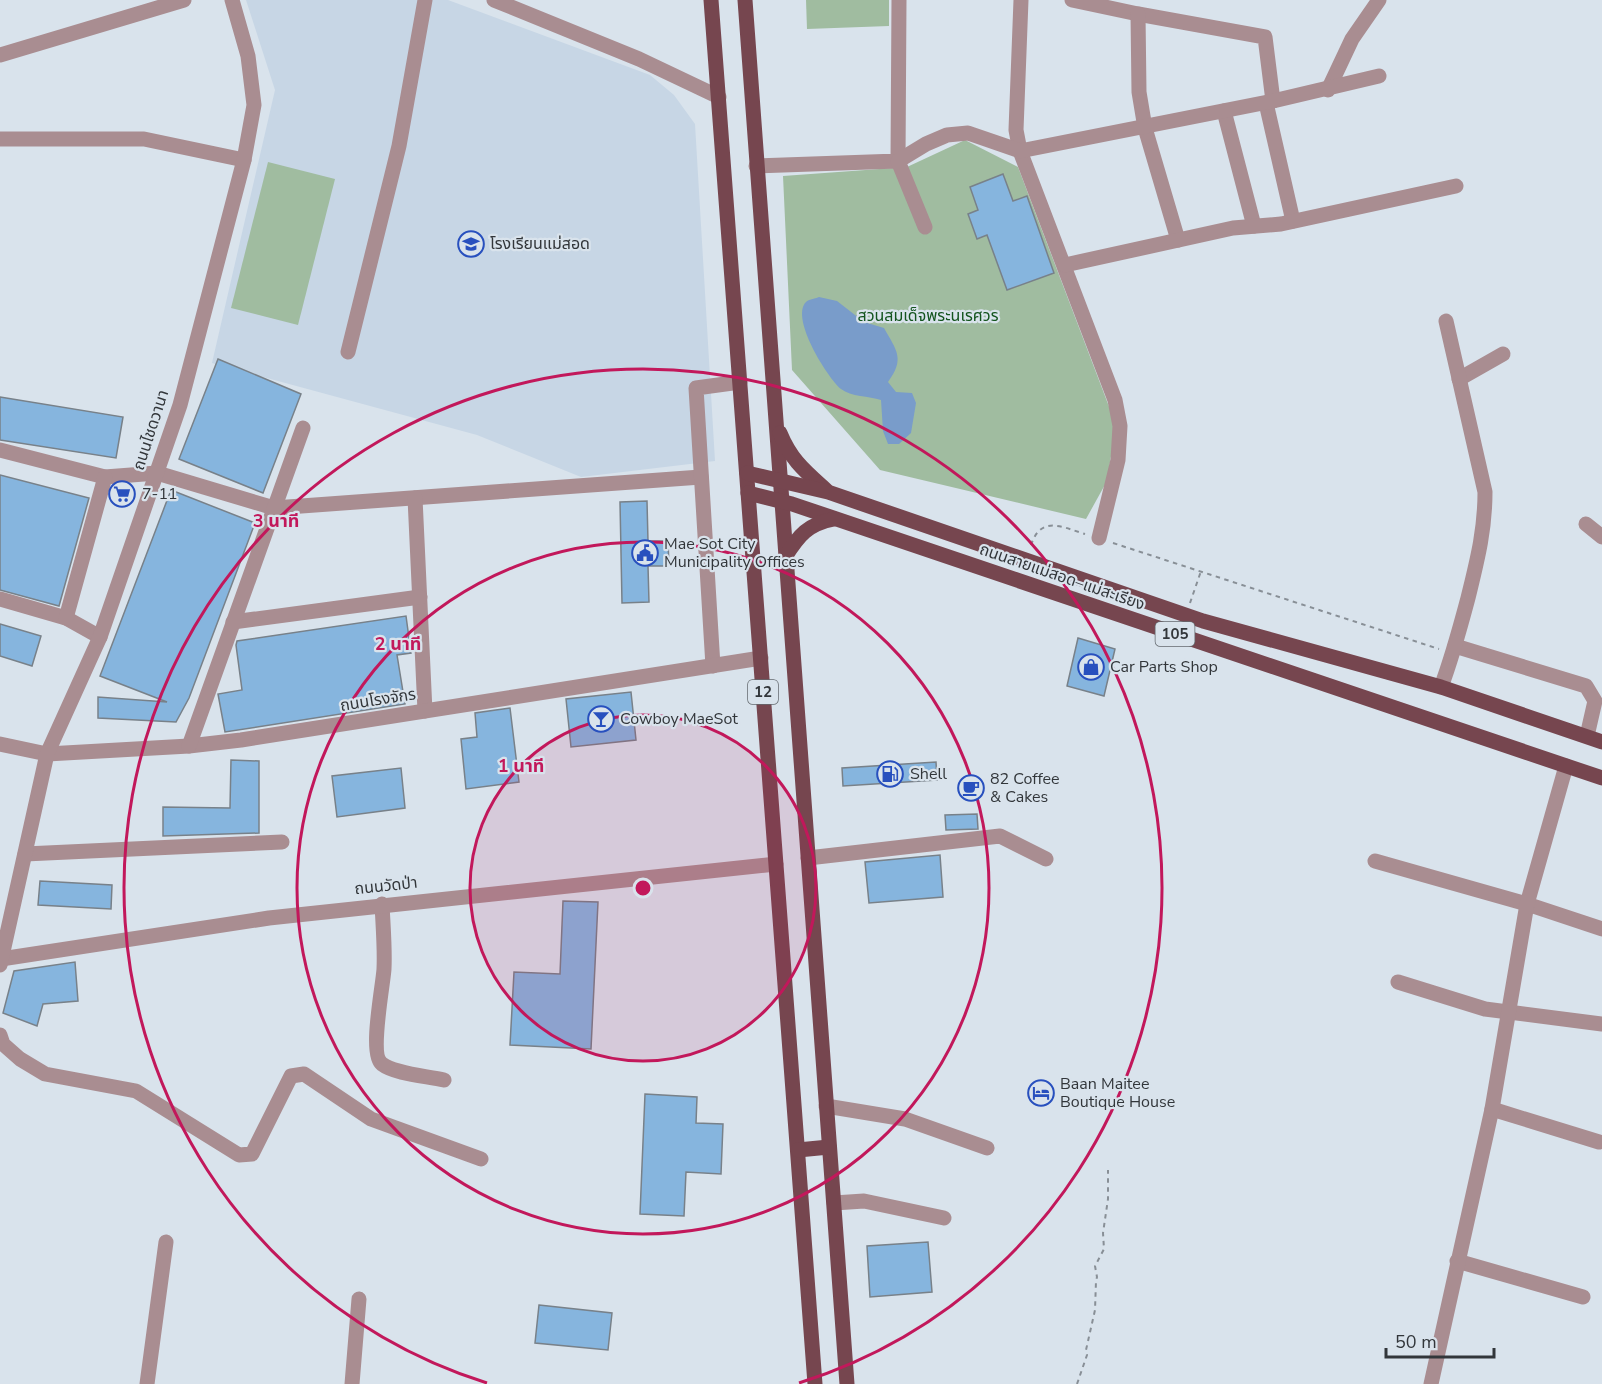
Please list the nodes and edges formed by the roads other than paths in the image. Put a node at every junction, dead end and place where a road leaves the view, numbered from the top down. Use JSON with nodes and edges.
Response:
{"nodes":[{"id":1,"x":184,"y":0,"type":"edge"},
{"id":2,"x":232,"y":0,"type":"edge"},
{"id":3,"x":425,"y":0,"type":"edge"},
{"id":4,"x":494,"y":0,"type":"edge"},
{"id":5,"x":711,"y":0,"type":"edge"},
{"id":6,"x":745,"y":0,"type":"edge"},
{"id":7,"x":899,"y":0,"type":"edge"},
{"id":8,"x":1021,"y":0,"type":"edge"},
{"id":9,"x":1072,"y":0,"type":"edge"},
{"id":10,"x":1379,"y":0,"type":"edge"},
{"id":11,"x":1138,"y":14,"type":"junction"},
{"id":12,"x":0,"y":55,"type":"edge"},
{"id":13,"x":1379,"y":76,"type":"dead end"},
{"id":14,"x":1328,"y":90,"type":"junction"},
{"id":15,"x":718,"y":97,"type":"junction"},
{"id":16,"x":1270,"y":102,"type":"junction"},
{"id":17,"x":1224,"y":111,"type":"junction"},
{"id":18,"x":1145,"y":128,"type":"junction"},
{"id":19,"x":0,"y":139,"type":"edge"},
{"id":20,"x":1020,"y":151,"type":"junction"},
{"id":21,"x":244,"y":160,"type":"junction"},
{"id":22,"x":898,"y":161,"type":"junction"},
{"id":23,"x":756,"y":166,"type":"junction"},
{"id":24,"x":1456,"y":186,"type":"dead end"},
{"id":25,"x":1293,"y":221,"type":"junction"},
{"id":26,"x":1254,"y":226,"type":"junction"},
{"id":27,"x":925,"y":227,"type":"dead end"},
{"id":28,"x":1178,"y":240,"type":"junction"},
{"id":29,"x":1065,"y":265,"type":"junction"},
{"id":30,"x":1446,"y":321,"type":"dead end"},
{"id":31,"x":348,"y":352,"type":"dead end"},
{"id":32,"x":1503,"y":354,"type":"dead end"},
{"id":33,"x":1459,"y":379,"type":"junction"},
{"id":34,"x":740,"y":382,"type":"junction"},
{"id":35,"x":775,"y":419,"type":"junction"},
{"id":36,"x":303,"y":428,"type":"dead end"},
{"id":37,"x":0,"y":450,"type":"edge"},
{"id":38,"x":157,"y":473,"type":"junction"},
{"id":39,"x":747,"y":473,"type":"junction"},
{"id":40,"x":105,"y":477,"type":"junction"},
{"id":41,"x":701,"y":477,"type":"junction"},
{"id":42,"x":779,"y":481,"type":"junction"},
{"id":43,"x":828,"y":492,"type":"junction"},
{"id":44,"x":748,"y":493,"type":"junction"},
{"id":45,"x":415,"y":498,"type":"junction"},
{"id":46,"x":781,"y":500,"type":"junction"},
{"id":47,"x":274,"y":508,"type":"junction"},
{"id":48,"x":834,"y":519,"type":"junction"},
{"id":49,"x":1586,"y":524,"type":"dead end"},
{"id":50,"x":1602,"y":537,"type":"edge"},
{"id":51,"x":1099,"y":538,"type":"road end"},
{"id":52,"x":785,"y":557,"type":"junction"},
{"id":53,"x":420,"y":597,"type":"junction"},
{"id":54,"x":0,"y":599,"type":"edge"},
{"id":55,"x":66,"y":618,"type":"junction"},
{"id":56,"x":1203,"y":621,"type":"junction"},
{"id":57,"x":233,"y":622,"type":"junction"},
{"id":58,"x":100,"y":637,"type":"junction"},
{"id":59,"x":1197,"y":641,"type":"junction"},
{"id":60,"x":1454,"y":650,"type":"junction"},
{"id":61,"x":761,"y":658,"type":"junction"},
{"id":62,"x":712,"y":666,"type":"junction"},
{"id":63,"x":1441,"y":687,"type":"junction"},
{"id":64,"x":425,"y":711,"type":"junction"},
{"id":65,"x":1597,"y":738,"type":"edge"},
{"id":66,"x":0,"y":744,"type":"edge"},
{"id":67,"x":189,"y":746,"type":"junction"},
{"id":68,"x":47,"y":754,"type":"junction"},
{"id":69,"x":1566,"y":765,"type":"junction"},
{"id":70,"x":1602,"y":778,"type":"edge"},
{"id":71,"x":282,"y":842,"type":"dead end"},
{"id":72,"x":24,"y":854,"type":"junction"},
{"id":73,"x":808,"y":858,"type":"junction"},
{"id":74,"x":1046,"y":859,"type":"dead end"},
{"id":75,"x":1375,"y":861,"type":"dead end"},
{"id":76,"x":776,"y":864,"type":"junction"},
{"id":77,"x":382,"y":904,"type":"junction"},
{"id":78,"x":1527,"y":904,"type":"junction"},
{"id":79,"x":1602,"y":929,"type":"edge"},
{"id":80,"x":1,"y":962,"type":"edge"},
{"id":81,"x":1398,"y":982,"type":"dead end"},
{"id":82,"x":1509,"y":1013,"type":"junction"},
{"id":83,"x":1602,"y":1024,"type":"edge"},
{"id":84,"x":0,"y":1035,"type":"edge"},
{"id":85,"x":444,"y":1080,"type":"dead end"},
{"id":86,"x":826,"y":1106,"type":"junction"},
{"id":87,"x":1492,"y":1109,"type":"junction"},
{"id":88,"x":1599,"y":1142,"type":"dead end"},
{"id":89,"x":829,"y":1147,"type":"junction"},
{"id":90,"x":987,"y":1148,"type":"dead end"},
{"id":91,"x":798,"y":1150,"type":"junction"},
{"id":92,"x":481,"y":1159,"type":"dead end"},
{"id":93,"x":834,"y":1203,"type":"junction"},
{"id":94,"x":944,"y":1218,"type":"dead end"},
{"id":95,"x":166,"y":1242,"type":"dead end"},
{"id":96,"x":1457,"y":1261,"type":"junction"},
{"id":97,"x":1583,"y":1297,"type":"dead end"},
{"id":98,"x":359,"y":1299,"type":"dead end"},
{"id":99,"x":147,"y":1384,"type":"edge"},
{"id":100,"x":352,"y":1384,"type":"edge"},
{"id":101,"x":815,"y":1384,"type":"edge"},
{"id":102,"x":847,"y":1384,"type":"edge"},
{"id":103,"x":1431,"y":1384,"type":"edge"}],
"edges":[{"from":1,"to":12,"type":"street"},
{"from":2,"to":21,"type":"street","name":"ถนนไชดวานา"},
{"from":3,"to":31,"type":"street"},
{"from":4,"to":15,"type":"street"},
{"from":5,"to":15,"type":"main road","number":"12"},
{"from":6,"to":23,"type":"main road","number":"12"},
{"from":7,"to":22,"type":"street"},
{"from":8,"to":20,"type":"street"},
{"from":9,"to":11,"type":"street"},
{"from":10,"to":14,"type":"street"},
{"from":11,"to":16,"type":"street"},
{"from":11,"to":18,"type":"street"},
{"from":13,"to":14,"type":"street"},
{"from":14,"to":16,"type":"street"},
{"from":15,"to":34,"type":"main road","number":"12"},
{"from":16,"to":17,"type":"street"},
{"from":16,"to":25,"type":"street"},
{"from":17,"to":18,"type":"street"},
{"from":17,"to":26,"type":"street"},
{"from":18,"to":20,"type":"street"},
{"from":18,"to":28,"type":"street"},
{"from":19,"to":21,"type":"street"},
{"from":20,"to":22,"type":"street"},
{"from":20,"to":29,"type":"street"},
{"from":21,"to":38,"type":"street","name":"ถนนไชดวานา"},
{"from":22,"to":23,"type":"street"},
{"from":22,"to":27,"type":"street"},
{"from":23,"to":35,"type":"main road","number":"12"},
{"from":24,"to":25,"type":"street"},
{"from":25,"to":26,"type":"street"},
{"from":26,"to":28,"type":"street"},
{"from":28,"to":29,"type":"street"},
{"from":29,"to":51,"type":"street"},
{"from":30,"to":33,"type":"street"},
{"from":32,"to":33,"type":"street"},
{"from":33,"to":60,"type":"street"},
{"from":34,"to":39,"type":"main road","number":"12"},
{"from":34,"to":41,"type":"street"},
{"from":35,"to":42,"type":"main road","number":"12"},
{"from":35,"to":43,"type":"main road"},
{"from":36,"to":47,"type":"street"},
{"from":37,"to":40,"type":"street"},
{"from":38,"to":40,"type":"street"},
{"from":38,"to":47,"type":"street"},
{"from":38,"to":58,"type":"street","name":"ถนนไชดวานา"},
{"from":39,"to":42,"type":"main road","name":"ถนนสายแม่สอด–แม่สะเรียง","number":"105"},
{"from":39,"to":44,"type":"main road","number":"12"},
{"from":40,"to":55,"type":"street"},
{"from":41,"to":45,"type":"street"},
{"from":41,"to":62,"type":"street"},
{"from":42,"to":43,"type":"main road","name":"ถนนสายแม่สอด–แม่สะเรียง","number":"105"},
{"from":42,"to":46,"type":"main road","number":"12"},
{"from":43,"to":56,"type":"main road","name":"ถนนสายแม่สอด–แม่สะเรียง","number":"105"},
{"from":44,"to":46,"type":"main road","name":"ถนนสายแม่สอด–แม่สะเรียง","number":"105"},
{"from":44,"to":61,"type":"main road","number":"12"},
{"from":45,"to":47,"type":"street"},
{"from":45,"to":53,"type":"street"},
{"from":46,"to":48,"type":"main road","name":"ถนนสายแม่สอด–แม่สะเรียง","number":"105"},
{"from":46,"to":52,"type":"main road","number":"12"},
{"from":47,"to":57,"type":"street"},
{"from":48,"to":52,"type":"main road"},
{"from":48,"to":59,"type":"main road","name":"ถนนสายแม่สอด–แม่สะเรียง","number":"105"},
{"from":49,"to":50,"type":"street"},
{"from":52,"to":73,"type":"main road","number":"12"},
{"from":53,"to":57,"type":"street"},
{"from":53,"to":64,"type":"street"},
{"from":54,"to":55,"type":"street"},
{"from":55,"to":58,"type":"street"},
{"from":56,"to":59,"type":"main road"},
{"from":56,"to":63,"type":"main road","name":"ถนนสายแม่สอด–แม่สะเรียง","number":"105"},
{"from":57,"to":67,"type":"street"},
{"from":58,"to":68,"type":"street","name":"ถนนไชดวานา"},
{"from":59,"to":69,"type":"main road","name":"ถนนสายแม่สอด–แม่สะเรียง","number":"105"},
{"from":60,"to":63,"type":"street"},
{"from":60,"to":65,"type":"street"},
{"from":61,"to":62,"type":"street","name":"ถนนโรงจักร"},
{"from":61,"to":76,"type":"main road","number":"12"},
{"from":62,"to":64,"type":"street","name":"ถนนโรงจักร"},
{"from":63,"to":65,"type":"main road","name":"ถนนสายแม่สอด–แม่สะเรียง","number":"105"},
{"from":64,"to":67,"type":"street","name":"ถนนโรงจักร"},
{"from":66,"to":68,"type":"street","name":"ถนนโรงจักร"},
{"from":67,"to":68,"type":"street","name":"ถนนโรงจักร"},
{"from":68,"to":72,"type":"street","name":"ถนนไชดวานา"},
{"from":69,"to":70,"type":"main road","name":"ถนนสายแม่สอด–แม่สะเรียง","number":"105"},
{"from":69,"to":78,"type":"street"},
{"from":71,"to":72,"type":"street"},
{"from":72,"to":80,"type":"street","name":"ถนนไชดวานา"},
{"from":73,"to":74,"type":"street"},
{"from":73,"to":86,"type":"main road","number":"12"},
{"from":75,"to":78,"type":"street"},
{"from":76,"to":77,"type":"street","name":"ถนนวัดป่า"},
{"from":76,"to":91,"type":"main road","number":"12"},
{"from":77,"to":80,"type":"street","name":"ถนนวัดป่า"},
{"from":77,"to":85,"type":"street"},
{"from":78,"to":79,"type":"street"},
{"from":78,"to":82,"type":"street"},
{"from":81,"to":82,"type":"street"},
{"from":82,"to":83,"type":"street"},
{"from":82,"to":87,"type":"street"},
{"from":84,"to":92,"type":"street"},
{"from":86,"to":89,"type":"main road","number":"12"},
{"from":86,"to":90,"type":"street"},
{"from":87,"to":88,"type":"street"},
{"from":87,"to":96,"type":"street"},
{"from":89,"to":91,"type":"main road"},
{"from":89,"to":93,"type":"main road","number":"12"},
{"from":91,"to":101,"type":"main road","number":"12"},
{"from":93,"to":94,"type":"street"},
{"from":93,"to":102,"type":"main road","number":"12"},
{"from":95,"to":99,"type":"street"},
{"from":96,"to":97,"type":"street"},
{"from":96,"to":103,"type":"street"},
{"from":98,"to":100,"type":"street"}]}
